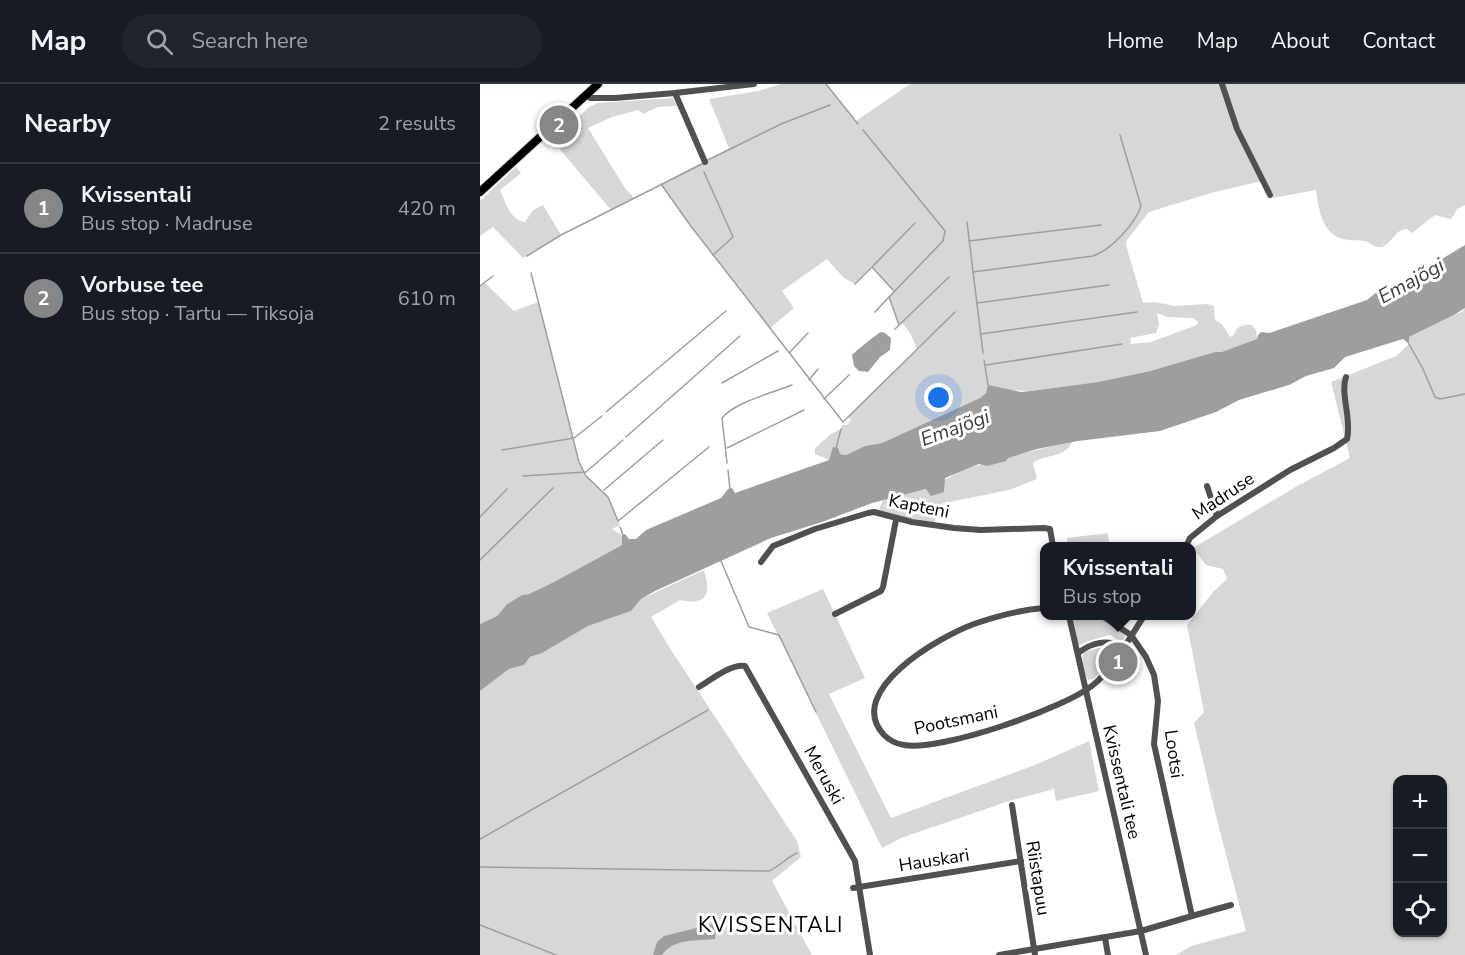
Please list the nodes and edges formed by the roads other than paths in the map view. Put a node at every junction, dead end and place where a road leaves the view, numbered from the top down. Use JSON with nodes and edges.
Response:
{"nodes":[{"id":1,"x":598,"y":84,"type":"edge"},
{"id":2,"x":754,"y":84,"type":"edge"},
{"id":3,"x":1222,"y":84,"type":"edge"},
{"id":4,"x":675,"y":93,"type":"junction"},
{"id":5,"x":587,"y":95,"type":"junction"},
{"id":6,"x":705,"y":162,"type":"dead end"},
{"id":7,"x":480,"y":192,"type":"edge"},
{"id":8,"x":1270,"y":195,"type":"dead end"},
{"id":9,"x":1346,"y":377,"type":"dead end"},
{"id":10,"x":1207,"y":486,"type":"dead end"},
{"id":11,"x":1216,"y":516,"type":"junction"},
{"id":12,"x":896,"y":520,"type":"junction"},
{"id":13,"x":1052,"y":542,"type":"edge"},
{"id":14,"x":1188,"y":542,"type":"edge"},
{"id":15,"x":761,"y":562,"type":"dead end"},
{"id":16,"x":1040,"y":609,"type":"edge"},
{"id":17,"x":835,"y":614,"type":"dead end"},
{"id":18,"x":1070,"y":620,"type":"edge"},
{"id":19,"x":1109,"y":620,"type":"edge"},
{"id":20,"x":1141,"y":620,"type":"edge"},
{"id":21,"x":1131,"y":635,"type":"junction"},
{"id":22,"x":1122,"y":647,"type":"junction"},
{"id":23,"x":1078,"y":653,"type":"junction"},
{"id":24,"x":699,"y":687,"type":"dead end"},
{"id":25,"x":1086,"y":690,"type":"junction"},
{"id":26,"x":1012,"y":805,"type":"dead end"},
{"id":27,"x":1020,"y":861,"type":"junction"},
{"id":28,"x":856,"y":888,"type":"junction"},
{"id":29,"x":1231,"y":905,"type":"dead end"},
{"id":30,"x":1192,"y":916,"type":"junction"},
{"id":31,"x":1141,"y":931,"type":"junction"},
{"id":32,"x":1105,"y":938,"type":"junction"},
{"id":33,"x":1035,"y":952,"type":"edge"},
{"id":34,"x":870,"y":955,"type":"edge"},
{"id":35,"x":999,"y":955,"type":"edge"},
{"id":36,"x":1108,"y":955,"type":"edge"},
{"id":37,"x":1146,"y":955,"type":"edge"}],
"edges":[{"from":1,"to":5,"type":"main road"},
{"from":2,"to":4,"type":"street"},
{"from":3,"to":8,"type":"street"},
{"from":4,"to":5,"type":"street"},
{"from":4,"to":6,"type":"street"},
{"from":5,"to":7,"type":"main road"},
{"from":9,"to":11,"type":"street","name":"Madruse"},
{"from":10,"to":11,"type":"street"},
{"from":11,"to":14,"type":"street","name":"Madruse"},
{"from":12,"to":13,"type":"street","name":"Kapteni"},
{"from":12,"to":15,"type":"street","name":"Kapteni"},
{"from":12,"to":17,"type":"street"},
{"from":16,"to":25,"type":"street","name":"Pootsmani"},
{"from":18,"to":23,"type":"street","name":"Kvissentali tee"},
{"from":19,"to":21,"type":"street","name":"Lootsi"},
{"from":20,"to":21,"type":"street"},
{"from":21,"to":22,"type":"street"},
{"from":21,"to":30,"type":"street","name":"Lootsi"},
{"from":22,"to":23,"type":"street"},
{"from":22,"to":25,"type":"street"},
{"from":23,"to":25,"type":"street","name":"Kvissentali tee"},
{"from":24,"to":28,"type":"street","name":"Meruski"},
{"from":25,"to":31,"type":"street","name":"Kvissentali tee"},
{"from":26,"to":27,"type":"street","name":"Riistapuu"},
{"from":27,"to":28,"type":"street","name":"Hauskari"},
{"from":27,"to":33,"type":"street","name":"Riistapuu"},
{"from":28,"to":34,"type":"street","name":"Meruski"},
{"from":29,"to":30,"type":"street"},
{"from":30,"to":31,"type":"street"},
{"from":31,"to":32,"type":"street"},
{"from":31,"to":37,"type":"street","name":"Kvissentali tee"},
{"from":32,"to":33,"type":"street"},
{"from":32,"to":36,"type":"street"},
{"from":33,"to":35,"type":"street"}]}
